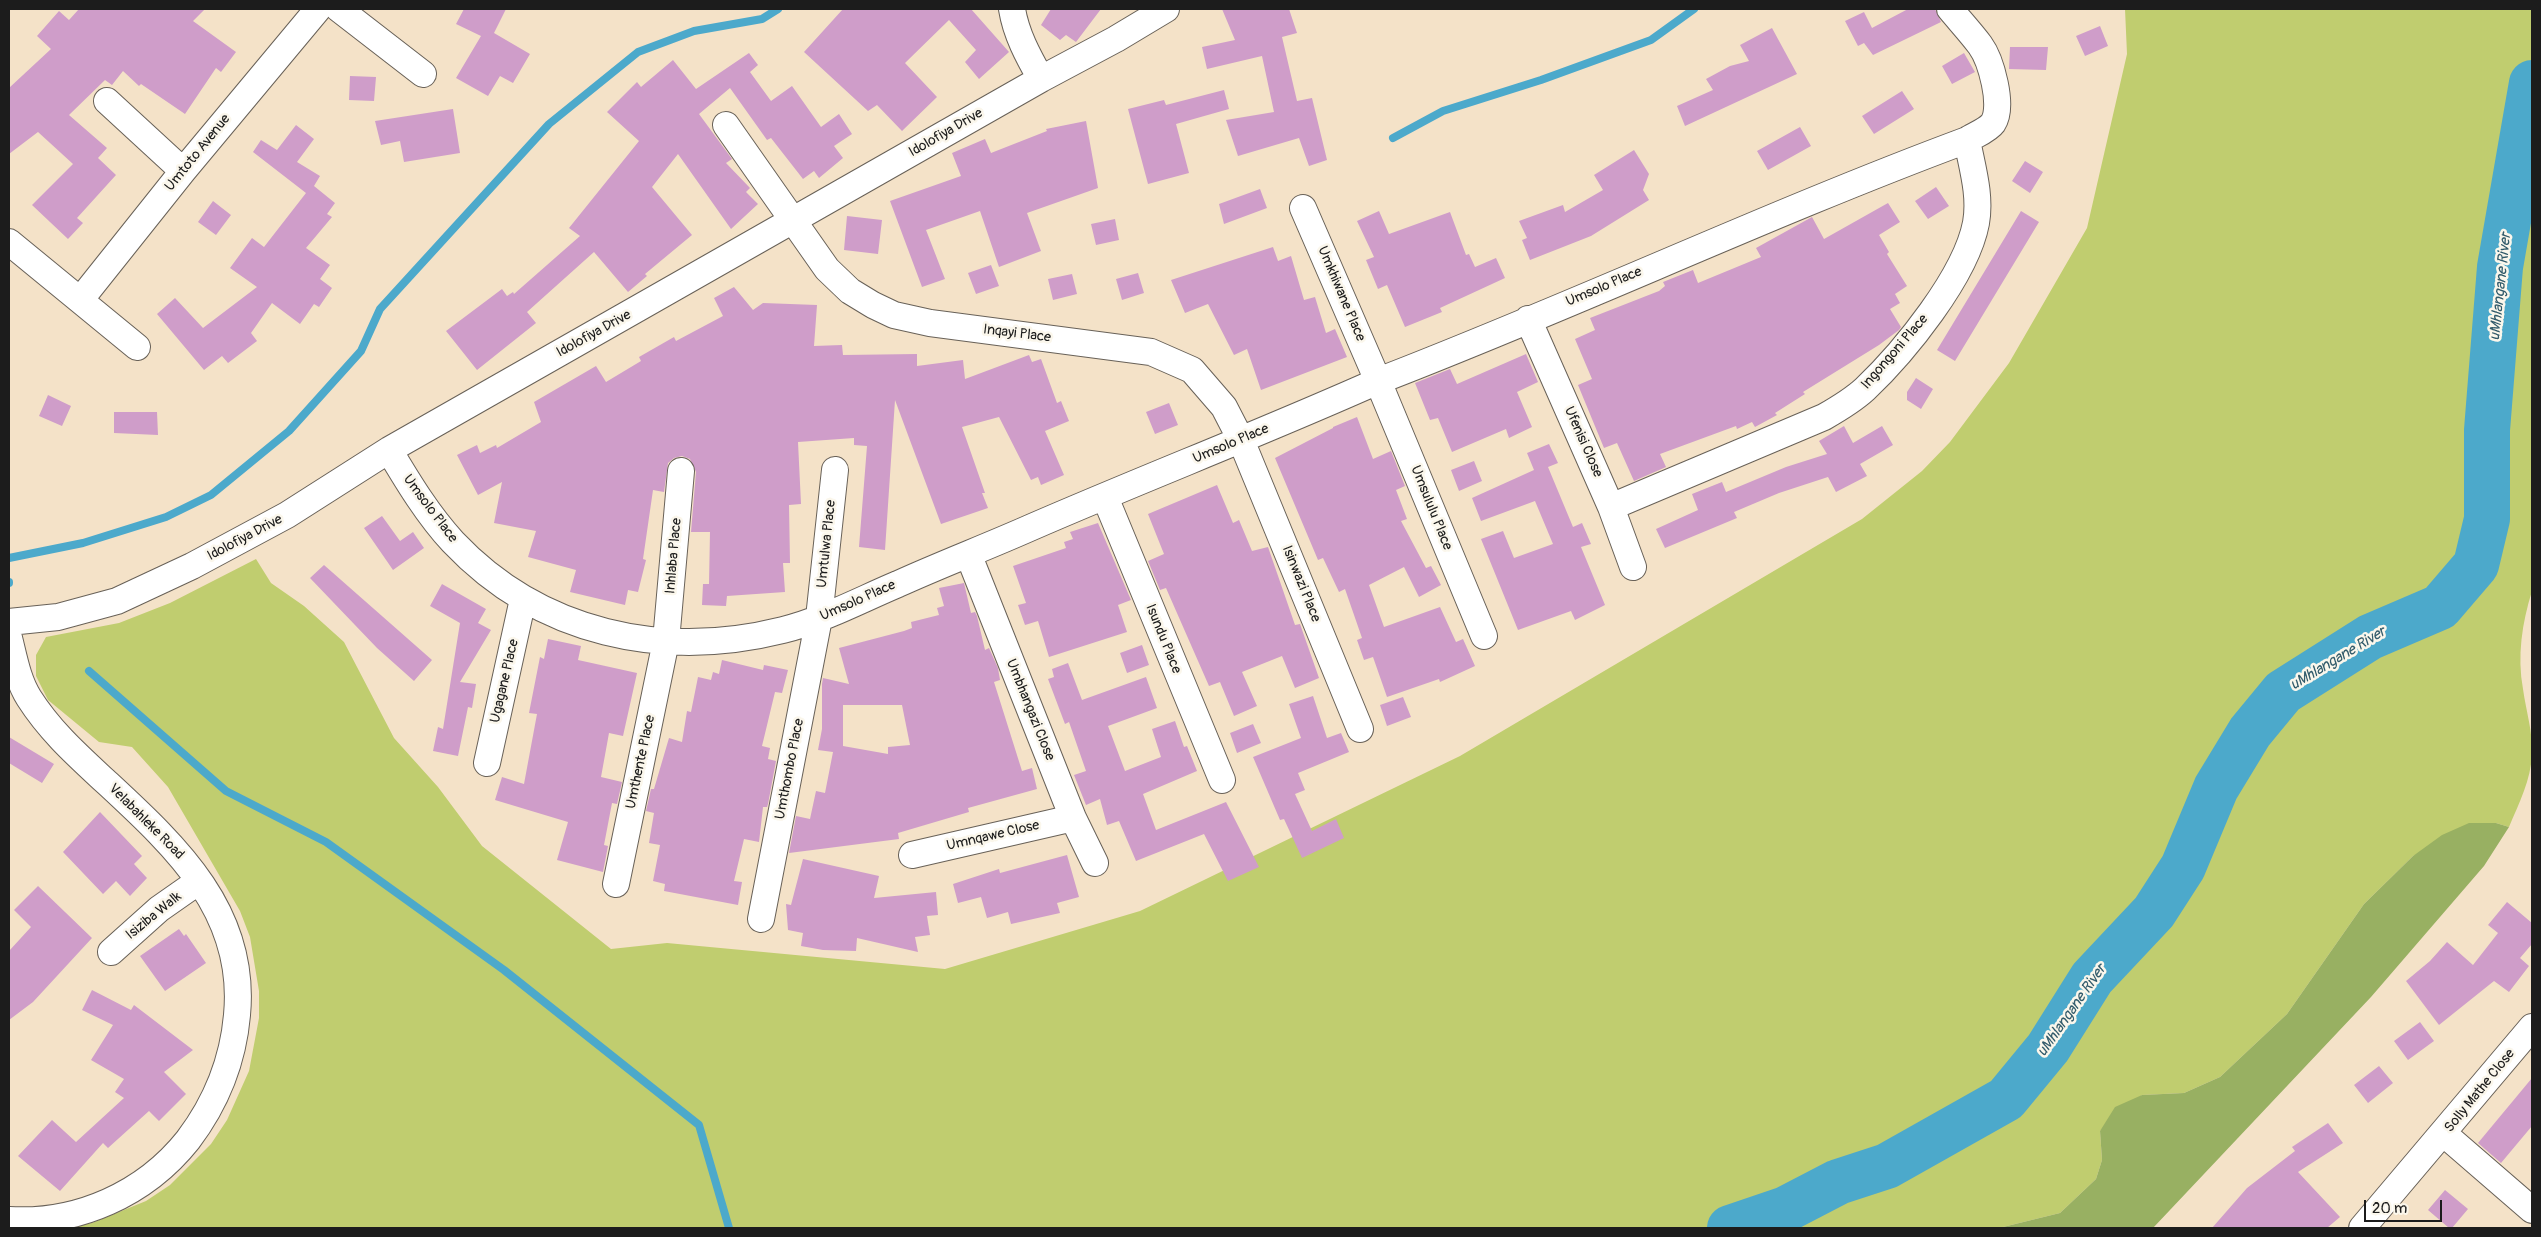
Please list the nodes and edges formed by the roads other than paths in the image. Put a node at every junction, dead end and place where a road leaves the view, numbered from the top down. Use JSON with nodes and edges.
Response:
{"nodes":[{"id":1,"x":318,"y":9,"type":"edge"},
{"id":2,"x":339,"y":9,"type":"edge"},
{"id":3,"x":1012,"y":9,"type":"edge"},
{"id":4,"x":1166,"y":9,"type":"edge"},
{"id":5,"x":1950,"y":9,"type":"edge"},
{"id":6,"x":423,"y":74,"type":"dead end"},
{"id":7,"x":1041,"y":79,"type":"junction"},
{"id":8,"x":107,"y":101,"type":"dead end"},
{"id":9,"x":726,"y":125,"type":"dead end"},
{"id":10,"x":1967,"y":140,"type":"junction"},
{"id":11,"x":183,"y":171,"type":"junction"},
{"id":12,"x":1304,"y":208,"type":"dead end"},
{"id":13,"x":794,"y":219,"type":"junction"},
{"id":14,"x":9,"y":242,"type":"edge"},
{"id":15,"x":81,"y":299,"type":"junction"},
{"id":16,"x":1528,"y":319,"type":"junction"},
{"id":17,"x":137,"y":347,"type":"dead end"},
{"id":18,"x":1378,"y":380,"type":"junction"},
{"id":19,"x":1241,"y":440,"type":"junction"},
{"id":20,"x":389,"y":450,"type":"junction"},
{"id":21,"x":835,"y":470,"type":"dead end"},
{"id":22,"x":681,"y":471,"type":"dead end"},
{"id":23,"x":1105,"y":497,"type":"junction"},
{"id":24,"x":1612,"y":507,"type":"junction"},
{"id":25,"x":969,"y":556,"type":"junction"},
{"id":26,"x":1633,"y":567,"type":"dead end"},
{"id":27,"x":523,"y":599,"type":"junction"},
{"id":28,"x":819,"y":618,"type":"junction"},
{"id":29,"x":9,"y":622,"type":"edge"},
{"id":30,"x":1484,"y":636,"type":"dead end"},
{"id":31,"x":9,"y":638,"type":"edge"},
{"id":32,"x":666,"y":641,"type":"junction"},
{"id":33,"x":1360,"y":729,"type":"dead end"},
{"id":34,"x":487,"y":763,"type":"dead end"},
{"id":35,"x":1222,"y":780,"type":"dead end"},
{"id":36,"x":1073,"y":818,"type":"junction"},
{"id":37,"x":912,"y":855,"type":"dead end"},
{"id":38,"x":1095,"y":863,"type":"dead end"},
{"id":39,"x":199,"y":881,"type":"junction"},
{"id":40,"x":616,"y":884,"type":"dead end"},
{"id":41,"x":761,"y":919,"type":"dead end"},
{"id":42,"x":111,"y":952,"type":"dead end"},
{"id":43,"x":2532,"y":1027,"type":"edge"},
{"id":44,"x":2443,"y":1133,"type":"junction"},
{"id":45,"x":2532,"y":1210,"type":"edge"},
{"id":46,"x":9,"y":1220,"type":"edge"},
{"id":47,"x":2362,"y":1228,"type":"edge"}],
"edges":[{"from":1,"to":11,"type":"street","name":"Umtoto Avenue"},
{"from":2,"to":6,"type":"street"},
{"from":3,"to":7,"type":"street"},
{"from":4,"to":7,"type":"street","name":"Idolofiya Drive"},
{"from":5,"to":10,"type":"street","name":"Umsolo Place"},
{"from":7,"to":13,"type":"street","name":"Idolofiya Drive"},
{"from":8,"to":11,"type":"street"},
{"from":9,"to":13,"type":"street","name":"Inqayi Place"},
{"from":10,"to":16,"type":"street","name":"Umsolo Place"},
{"from":10,"to":24,"type":"street","name":"Ingongoni Place"},
{"from":11,"to":15,"type":"street","name":"Umtoto Avenue"},
{"from":12,"to":18,"type":"street","name":"Umkhiwane Place"},
{"from":13,"to":19,"type":"street","name":"Inqayi Place"},
{"from":13,"to":20,"type":"street","name":"Idolofiya Drive"},
{"from":14,"to":15,"type":"street"},
{"from":15,"to":17,"type":"street"},
{"from":16,"to":18,"type":"street","name":"Umsolo Place"},
{"from":16,"to":24,"type":"street","name":"Ufenisi Close"},
{"from":18,"to":19,"type":"street","name":"Umsolo Place"},
{"from":18,"to":30,"type":"street","name":"Umsululu Place"},
{"from":19,"to":23,"type":"street","name":"Umsolo Place"},
{"from":19,"to":33,"type":"street","name":"Isinwazi Place"},
{"from":20,"to":27,"type":"street","name":"Umsolo Place"},
{"from":20,"to":29,"type":"street","name":"Idolofiya Drive"},
{"from":21,"to":28,"type":"street","name":"Umtulwa Place"},
{"from":22,"to":32,"type":"street","name":"Inhlaba Place"},
{"from":23,"to":25,"type":"street","name":"Umsolo Place"},
{"from":23,"to":35,"type":"street","name":"Isundu Place"},
{"from":24,"to":26,"type":"street","name":"Ufenisi Close"},
{"from":25,"to":28,"type":"street","name":"Umsolo Place"},
{"from":25,"to":36,"type":"street","name":"Umbhangazi Close"},
{"from":27,"to":32,"type":"street","name":"Umsolo Place"},
{"from":27,"to":34,"type":"street","name":"Ugagane Place"},
{"from":28,"to":32,"type":"street","name":"Umsolo Place"},
{"from":28,"to":41,"type":"street","name":"Umthombo Place"},
{"from":31,"to":39,"type":"street","name":"Velabahleke Road"},
{"from":32,"to":40,"type":"street","name":"Umthente Place"},
{"from":36,"to":37,"type":"street","name":"Umnqawe Close"},
{"from":36,"to":38,"type":"street","name":"Umbhangazi Close"},
{"from":39,"to":42,"type":"street","name":"Isiziba Walk"},
{"from":39,"to":46,"type":"street","name":"Velabahleke Road"},
{"from":43,"to":44,"type":"street","name":"Solly Mathe Close"},
{"from":44,"to":45,"type":"street","name":"Solly Mathe Close"},
{"from":44,"to":47,"type":"street"}]}
